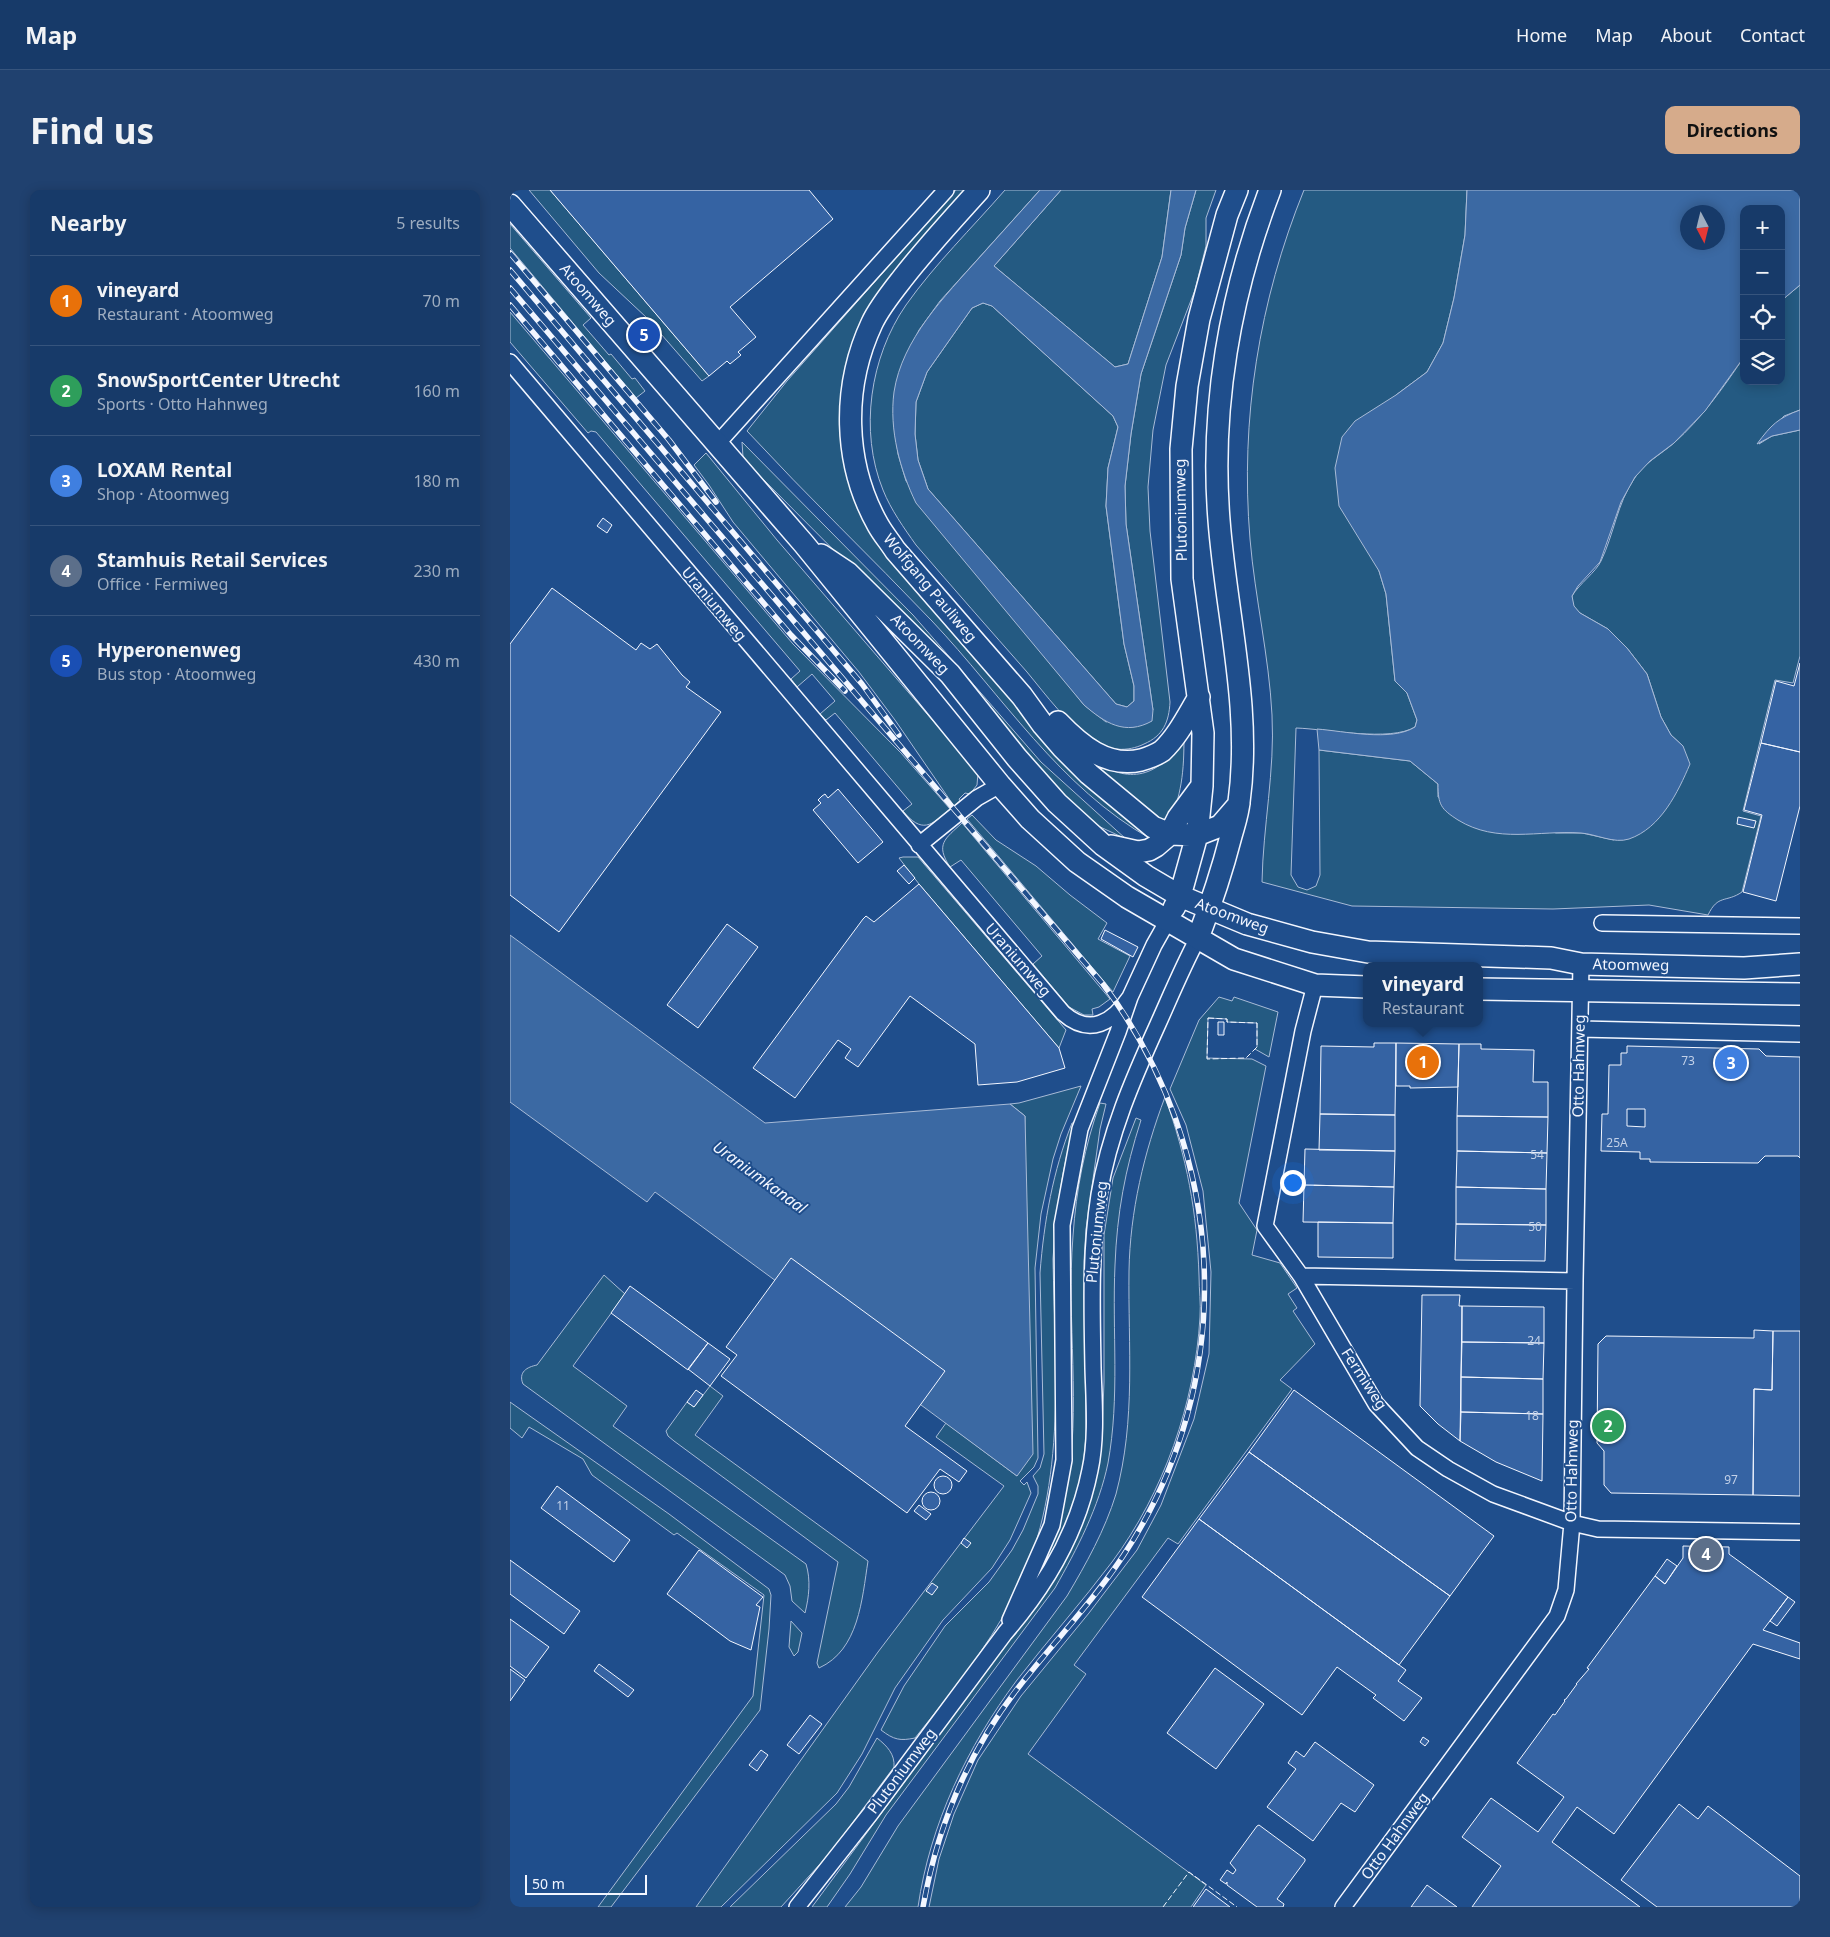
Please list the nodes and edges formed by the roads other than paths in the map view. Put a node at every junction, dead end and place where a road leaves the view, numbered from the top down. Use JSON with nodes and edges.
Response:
{"nodes":[{"id":1,"x":946,"y":190,"type":"edge"},
{"id":2,"x":979,"y":190,"type":"edge"},
{"id":3,"x":994,"y":190,"type":"edge"},
{"id":4,"x":1237,"y":190,"type":"edge"},
{"id":5,"x":1270,"y":190,"type":"edge"},
{"id":6,"x":510,"y":205,"type":"edge"},
{"id":7,"x":510,"y":362,"type":"edge"},
{"id":8,"x":716,"y":444,"type":"junction"},
{"id":9,"x":804,"y":544,"type":"junction"},
{"id":10,"x":1199,"y":697,"type":"junction"},
{"id":11,"x":1000,"y":785,"type":"junction"},
{"id":12,"x":1202,"y":786,"type":"junction"},
{"id":13,"x":1239,"y":804,"type":"junction"},
{"id":14,"x":1170,"y":834,"type":"junction"},
{"id":15,"x":1197,"y":835,"type":"junction"},
{"id":16,"x":919,"y":845,"type":"junction"},
{"id":17,"x":1103,"y":845,"type":"junction"},
{"id":18,"x":1180,"y":896,"type":"junction"},
{"id":19,"x":1209,"y":909,"type":"junction"},
{"id":20,"x":1167,"y":922,"type":"junction"},
{"id":21,"x":1602,"y":923,"type":"dead end"},
{"id":22,"x":1800,"y":926,"type":"edge"},
{"id":23,"x":1198,"y":938,"type":"junction"},
{"id":24,"x":1581,"y":964,"type":"junction"},
{"id":25,"x":1800,"y":964,"type":"edge"},
{"id":26,"x":1315,"y":985,"type":"junction"},
{"id":27,"x":1363,"y":987,"type":"edge"},
{"id":28,"x":1483,"y":989,"type":"edge"},
{"id":29,"x":1580,"y":990,"type":"junction"},
{"id":30,"x":1800,"y":994,"type":"edge"},
{"id":31,"x":1130,"y":997,"type":"junction"},
{"id":32,"x":1580,"y":1029,"type":"junction"},
{"id":33,"x":1800,"y":1034,"type":"edge"},
{"id":34,"x":1301,"y":1276,"type":"junction"},
{"id":35,"x":1575,"y":1281,"type":"junction"},
{"id":36,"x":1572,"y":1523,"type":"junction"},
{"id":37,"x":1800,"y":1532,"type":"edge"},
{"id":38,"x":1005,"y":1632,"type":"junction"},
{"id":39,"x":797,"y":1907,"type":"edge"},
{"id":40,"x":1343,"y":1907,"type":"edge"}],
"edges":[{"from":1,"to":8,"type":"street"},
{"from":2,"to":14,"type":"main road","name":"Wolfgang Pauliweg"},
{"from":3,"to":10,"type":"main road","name":"Wolfgang Pauliweg"},
{"from":4,"to":10,"type":"main road","name":"Plutoniumweg"},
{"from":5,"to":13,"type":"main road","name":"Plutoniumweg"},
{"from":6,"to":8,"type":"main road","name":"Atoomweg"},
{"from":7,"to":16,"type":"street","name":"Uraniumweg"},
{"from":8,"to":9,"type":"main road","name":"Atoomweg"},
{"from":9,"to":11,"type":"main road","name":"Atoomweg"},
{"from":9,"to":17,"type":"main road","name":"Atoomweg"},
{"from":10,"to":12,"type":"main road","name":"Plutoniumweg"},
{"from":11,"to":16,"type":"street"},
{"from":11,"to":20,"type":"main road","name":"Atoomweg"},
{"from":12,"to":14,"type":"main road"},
{"from":12,"to":15,"type":"main road","name":"Plutoniumweg"},
{"from":13,"to":15,"type":"main road"},
{"from":13,"to":19,"type":"main road","name":"Plutoniumweg"},
{"from":14,"to":15,"type":"main road","name":"Wolfgang Pauliweg"},
{"from":14,"to":17,"type":"main road"},
{"from":15,"to":18,"type":"main road","name":"Plutoniumweg"},
{"from":16,"to":31,"type":"street","name":"Uraniumweg"},
{"from":17,"to":18,"type":"main road","name":"Atoomweg"},
{"from":18,"to":19,"type":"main road","name":"Atoomweg"},
{"from":18,"to":20,"type":"main road","name":"Plutoniumweg"},
{"from":19,"to":23,"type":"main road","name":"Plutoniumweg"},
{"from":19,"to":24,"type":"main road","name":"Atoomweg"},
{"from":20,"to":23,"type":"main road","name":"Atoomweg"},
{"from":20,"to":31,"type":"street","name":"Plutoniumweg"},
{"from":21,"to":22,"type":"street"},
{"from":23,"to":26,"type":"main road","name":"Atoomweg"},
{"from":23,"to":38,"type":"street","name":"Plutoniumweg"},
{"from":24,"to":25,"type":"main road","name":"Atoomweg"},
{"from":24,"to":29,"type":"street","name":"Otto Hahnweg"},
{"from":26,"to":27,"type":"main road","name":"Atoomweg"},
{"from":26,"to":34,"type":"street","name":"Fermiweg"},
{"from":28,"to":29,"type":"main road","name":"Atoomweg"},
{"from":29,"to":30,"type":"main road","name":"Atoomweg"},
{"from":29,"to":32,"type":"street","name":"Otto Hahnweg"},
{"from":31,"to":38,"type":"street","name":"Plutoniumweg"},
{"from":32,"to":33,"type":"street"},
{"from":32,"to":35,"type":"street","name":"Otto Hahnweg"},
{"from":34,"to":35,"type":"street"},
{"from":34,"to":36,"type":"street","name":"Fermiweg"},
{"from":35,"to":36,"type":"street","name":"Otto Hahnweg"},
{"from":36,"to":37,"type":"street","name":"Fermiweg"},
{"from":36,"to":40,"type":"street","name":"Otto Hahnweg"},
{"from":38,"to":39,"type":"street","name":"Plutoniumweg"}]}
